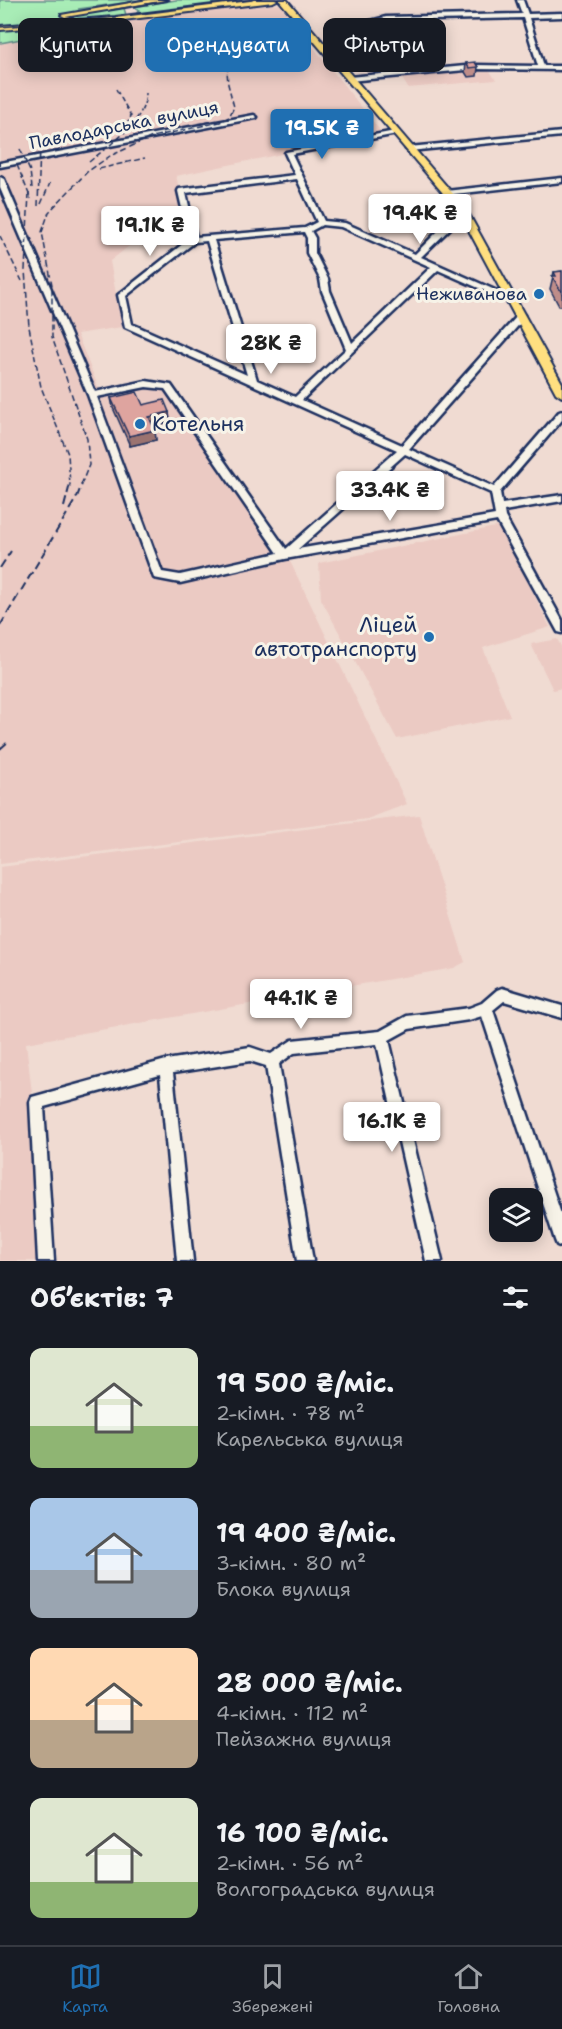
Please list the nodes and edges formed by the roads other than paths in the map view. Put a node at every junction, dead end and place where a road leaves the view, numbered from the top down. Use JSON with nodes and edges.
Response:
{"nodes":[{"id":1,"x":163,"y":0,"type":"edge"},
{"id":2,"x":273,"y":0,"type":"edge"},
{"id":3,"x":286,"y":0,"type":"edge"},
{"id":4,"x":520,"y":0,"type":"edge"},
{"id":5,"x":562,"y":15,"type":"edge"},
{"id":6,"x":525,"y":17,"type":"junction"},
{"id":7,"x":397,"y":18,"type":"edge"},
{"id":8,"x":0,"y":23,"type":"edge"},
{"id":9,"x":0,"y":28,"type":"edge"},
{"id":10,"x":542,"y":68,"type":"junction"},
{"id":11,"x":562,"y":68,"type":"edge"},
{"id":12,"x":349,"y":79,"type":"junction"},
{"id":13,"x":254,"y":117,"type":"dead end"},
{"id":14,"x":395,"y":133,"type":"junction"},
{"id":15,"x":562,"y":134,"type":"edge"},
{"id":16,"x":409,"y":149,"type":"junction"},
{"id":17,"x":0,"y":165,"type":"edge"},
{"id":18,"x":299,"y":177,"type":"junction"},
{"id":19,"x":0,"y":179,"type":"edge"},
{"id":20,"x":562,"y":180,"type":"edge"},
{"id":21,"x":446,"y":193,"type":"junction"},
{"id":22,"x":463,"y":211,"type":"junction"},
{"id":23,"x":321,"y":223,"type":"junction"},
{"id":24,"x":307,"y":230,"type":"junction"},
{"id":25,"x":210,"y":239,"type":"junction"},
{"id":26,"x":193,"y":240,"type":"junction"},
{"id":27,"x":416,"y":257,"type":"junction"},
{"id":28,"x":437,"y":266,"type":"junction"},
{"id":29,"x":511,"y":299,"type":"junction"},
{"id":30,"x":521,"y":317,"type":"junction"},
{"id":31,"x":350,"y":349,"type":"junction"},
{"id":32,"x":253,"y":382,"type":"junction"},
{"id":33,"x":562,"y":393,"type":"edge"},
{"id":34,"x":92,"y":395,"type":"junction"},
{"id":35,"x":296,"y":401,"type":"junction"},
{"id":36,"x":562,"y":414,"type":"edge"},
{"id":37,"x":403,"y":450,"type":"junction"},
{"id":38,"x":495,"y":491,"type":"junction"},
{"id":39,"x":562,"y":498,"type":"edge"},
{"id":40,"x":499,"y":512,"type":"junction"},
{"id":41,"x":285,"y":555,"type":"junction"},
{"id":42,"x":562,"y":629,"type":"edge"},
{"id":43,"x":486,"y":1008,"type":"junction"},
{"id":44,"x":562,"y":1012,"type":"edge"},
{"id":45,"x":382,"y":1037,"type":"junction"},
{"id":46,"x":272,"y":1061,"type":"junction"},
{"id":47,"x":166,"y":1066,"type":"junction"},
{"id":48,"x":562,"y":1240,"type":"edge"},
{"id":49,"x":46,"y":1261,"type":"edge"},
{"id":50,"x":185,"y":1261,"type":"edge"},
{"id":51,"x":305,"y":1261,"type":"edge"},
{"id":52,"x":434,"y":1261,"type":"edge"}],
"edges":[{"from":1,"to":8,"type":"main road"},
{"from":2,"to":9,"type":"main road"},
{"from":3,"to":12,"type":"main road"},
{"from":4,"to":6,"type":"street"},
{"from":5,"to":6,"type":"street"},
{"from":6,"to":7,"type":"street"},
{"from":6,"to":10,"type":"street"},
{"from":10,"to":11,"type":"street"},
{"from":10,"to":12,"type":"street"},
{"from":12,"to":14,"type":"main road"},
{"from":13,"to":17,"type":"street","name":"Павлодарська вулиця"},
{"from":14,"to":16,"type":"main road"},
{"from":14,"to":18,"type":"street"},
{"from":15,"to":16,"type":"street"},
{"from":16,"to":21,"type":"main road"},
{"from":18,"to":23,"type":"street"},
{"from":18,"to":26,"type":"street"},
{"from":19,"to":34,"type":"street"},
{"from":20,"to":21,"type":"street"},
{"from":21,"to":22,"type":"main road"},
{"from":22,"to":27,"type":"street"},
{"from":22,"to":29,"type":"main road"},
{"from":23,"to":24,"type":"street"},
{"from":23,"to":27,"type":"street"},
{"from":24,"to":25,"type":"street"},
{"from":24,"to":31,"type":"street"},
{"from":25,"to":26,"type":"street"},
{"from":25,"to":32,"type":"street"},
{"from":26,"to":32,"type":"street"},
{"from":27,"to":28,"type":"street"},
{"from":28,"to":29,"type":"street"},
{"from":28,"to":31,"type":"street"},
{"from":29,"to":30,"type":"main road"},
{"from":30,"to":33,"type":"main road"},
{"from":30,"to":37,"type":"street"},
{"from":31,"to":35,"type":"street"},
{"from":32,"to":35,"type":"street"},
{"from":34,"to":41,"type":"street"},
{"from":34,"to":41,"type":"street"},
{"from":35,"to":37,"type":"street"},
{"from":36,"to":38,"type":"street"},
{"from":37,"to":38,"type":"street"},
{"from":37,"to":41,"type":"street"},
{"from":38,"to":40,"type":"street"},
{"from":39,"to":40,"type":"street"},
{"from":40,"to":41,"type":"street"},
{"from":40,"to":42,"type":"street"},
{"from":43,"to":44,"type":"street"},
{"from":43,"to":45,"type":"street"},
{"from":43,"to":48,"type":"street"},
{"from":45,"to":46,"type":"street"},
{"from":45,"to":52,"type":"street"},
{"from":46,"to":47,"type":"street"},
{"from":46,"to":51,"type":"street"},
{"from":47,"to":49,"type":"street"},
{"from":47,"to":50,"type":"street"}]}
